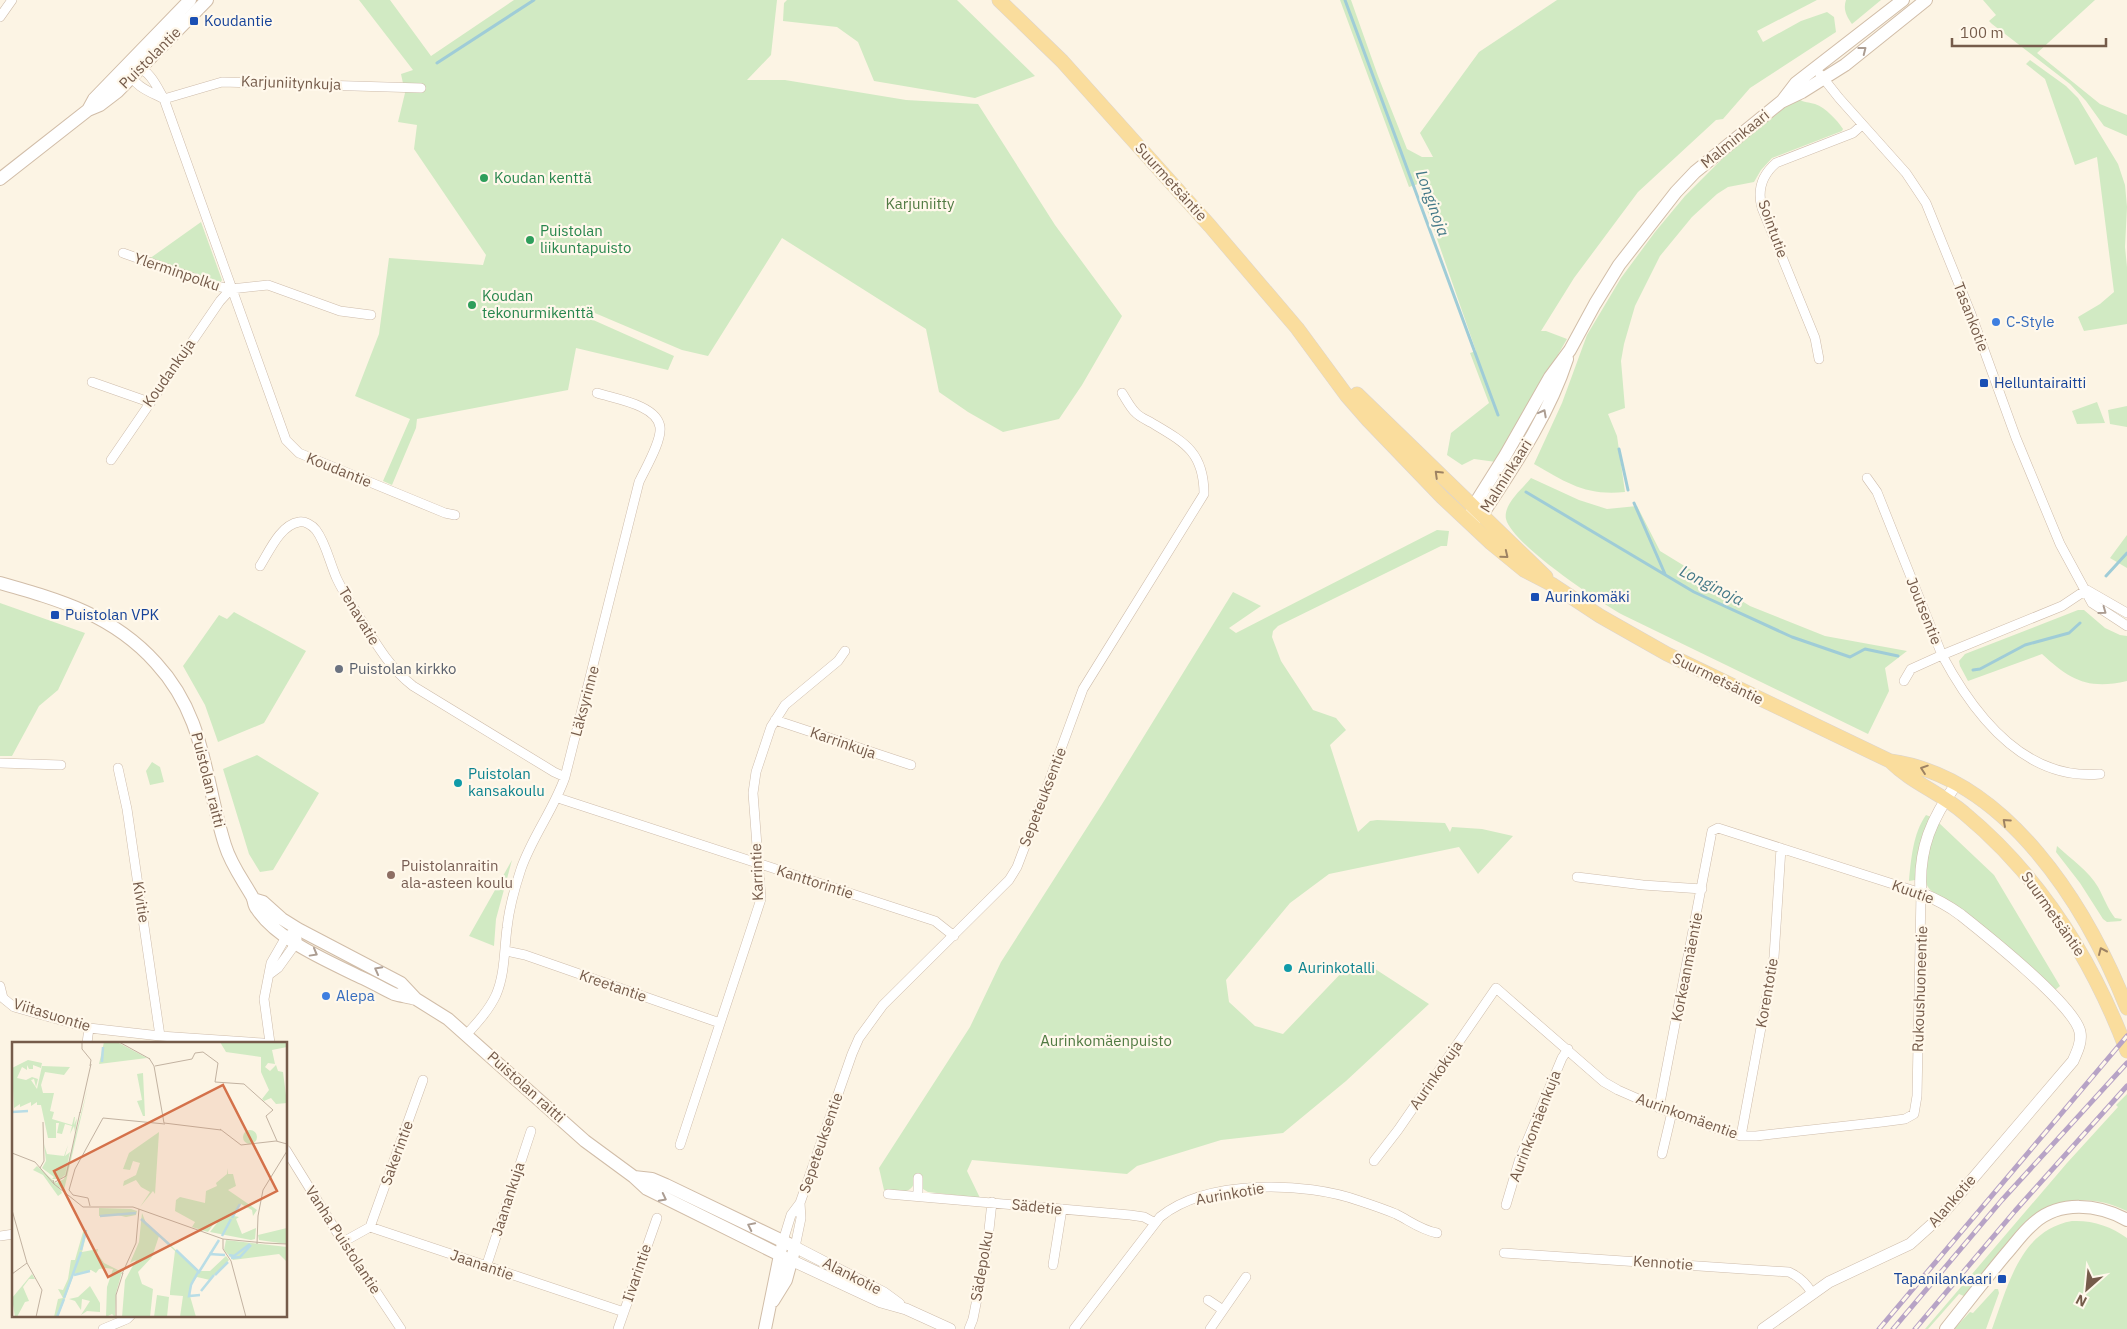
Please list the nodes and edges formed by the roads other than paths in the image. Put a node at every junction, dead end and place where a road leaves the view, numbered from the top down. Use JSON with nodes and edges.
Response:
{"nodes":[{"id":1,"x":12,"y":0,"type":"edge"},
{"id":2,"x":190,"y":0,"type":"edge"},
{"id":3,"x":207,"y":0,"type":"edge"},
{"id":4,"x":1000,"y":0,"type":"edge"},
{"id":5,"x":1904,"y":0,"type":"edge"},
{"id":6,"x":1926,"y":0,"type":"edge"},
{"id":7,"x":0,"y":17,"type":"edge"},
{"id":8,"x":128,"y":65,"type":"junction"},
{"id":9,"x":142,"y":68,"type":"junction"},
{"id":10,"x":1816,"y":68,"type":"junction"},
{"id":11,"x":132,"y":79,"type":"junction"},
{"id":12,"x":1824,"y":79,"type":"junction"},
{"id":13,"x":421,"y":88,"type":"dead end"},
{"id":14,"x":164,"y":98,"type":"junction"},
{"id":15,"x":1781,"y":102,"type":"junction"},
{"id":16,"x":88,"y":110,"type":"junction"},
{"id":17,"x":1862,"y":125,"type":"junction"},
{"id":18,"x":0,"y":179,"type":"edge"},
{"id":19,"x":123,"y":254,"type":"dead end"},
{"id":20,"x":231,"y":289,"type":"junction"},
{"id":21,"x":371,"y":315,"type":"dead end"},
{"id":22,"x":1819,"y":359,"type":"dead end"},
{"id":23,"x":1332,"y":373,"type":"junction"},
{"id":24,"x":92,"y":382,"type":"dead end"},
{"id":25,"x":597,"y":393,"type":"dead end"},
{"id":26,"x":1122,"y":393,"type":"dead end"},
{"id":27,"x":148,"y":402,"type":"junction"},
{"id":28,"x":111,"y":460,"type":"dead end"},
{"id":29,"x":1867,"y":478,"type":"dead end"},
{"id":30,"x":1478,"y":511,"type":"junction"},
{"id":31,"x":455,"y":515,"type":"dead end"},
{"id":32,"x":1469,"y":523,"type":"junction"},
{"id":33,"x":260,"y":566,"type":"dead end"},
{"id":34,"x":0,"y":583,"type":"edge"},
{"id":35,"x":1554,"y":585,"type":"junction"},
{"id":36,"x":2086,"y":590,"type":"junction"},
{"id":37,"x":2127,"y":613,"type":"edge"},
{"id":38,"x":2127,"y":626,"type":"edge"},
{"id":39,"x":846,"y":651,"type":"dead end"},
{"id":40,"x":1942,"y":655,"type":"junction"},
{"id":41,"x":1904,"y":681,"type":"dead end"},
{"id":42,"x":775,"y":720,"type":"junction"},
{"id":43,"x":1890,"y":761,"type":"junction"},
{"id":44,"x":0,"y":762,"type":"edge"},
{"id":45,"x":61,"y":765,"type":"dead end"},
{"id":46,"x":910,"y":766,"type":"dead end"},
{"id":47,"x":118,"y":768,"type":"dead end"},
{"id":48,"x":2100,"y":774,"type":"dead end"},
{"id":49,"x":565,"y":777,"type":"junction"},
{"id":50,"x":1957,"y":783,"type":"junction"},
{"id":51,"x":558,"y":798,"type":"junction"},
{"id":52,"x":1946,"y":799,"type":"junction"},
{"id":53,"x":1718,"y":828,"type":"joint"},
{"id":54,"x":1782,"y":848,"type":"junction"},
{"id":55,"x":758,"y":864,"type":"junction"},
{"id":56,"x":1577,"y":877,"type":"dead end"},
{"id":57,"x":1702,"y":889,"type":"junction"},
{"id":58,"x":1921,"y":893,"type":"junction"},
{"id":59,"x":253,"y":899,"type":"junction"},
{"id":60,"x":298,"y":929,"type":"junction"},
{"id":61,"x":954,"y":936,"type":"junction"},
{"id":62,"x":291,"y":940,"type":"junction"},
{"id":63,"x":506,"y":951,"type":"junction"},
{"id":64,"x":0,"y":986,"type":"edge"},
{"id":65,"x":1496,"y":988,"type":"joint"},
{"id":66,"x":2,"y":999,"type":"edge"},
{"id":67,"x":416,"y":999,"type":"junction"},
{"id":68,"x":2125,"y":1002,"type":"edge"},
{"id":69,"x":2074,"y":1018,"type":"joint"},
{"id":70,"x":720,"y":1022,"type":"junction"},
{"id":71,"x":89,"y":1028,"type":"junction"},
{"id":72,"x":466,"y":1035,"type":"junction"},
{"id":73,"x":160,"y":1036,"type":"junction"},
{"id":74,"x":88,"y":1042,"type":"edge"},
{"id":75,"x":248,"y":1042,"type":"edge"},
{"id":76,"x":270,"y":1042,"type":"edge"},
{"id":77,"x":1568,"y":1050,"type":"junction"},
{"id":78,"x":2127,"y":1051,"type":"edge"},
{"id":79,"x":423,"y":1080,"type":"dead end"},
{"id":80,"x":1659,"y":1108,"type":"junction"},
{"id":81,"x":1672,"y":1112,"type":"junction"},
{"id":82,"x":1914,"y":1114,"type":"joint"},
{"id":83,"x":531,"y":1131,"type":"dead end"},
{"id":84,"x":1741,"y":1136,"type":"junction"},
{"id":85,"x":680,"y":1145,"type":"dead end"},
{"id":86,"x":288,"y":1153,"type":"edge"},
{"id":87,"x":1662,"y":1154,"type":"dead end"},
{"id":88,"x":1374,"y":1161,"type":"dead end"},
{"id":89,"x":634,"y":1176,"type":"junction"},
{"id":90,"x":918,"y":1178,"type":"dead end"},
{"id":91,"x":888,"y":1194,"type":"dead end"},
{"id":92,"x":918,"y":1196,"type":"junction"},
{"id":93,"x":992,"y":1202,"type":"junction"},
{"id":94,"x":800,"y":1203,"type":"junction"},
{"id":95,"x":1506,"y":1205,"type":"dead end"},
{"id":96,"x":1062,"y":1209,"type":"junction"},
{"id":97,"x":657,"y":1218,"type":"dead end"},
{"id":98,"x":2127,"y":1220,"type":"edge"},
{"id":99,"x":1155,"y":1223,"type":"junction"},
{"id":100,"x":370,"y":1227,"type":"junction"},
{"id":101,"x":1437,"y":1234,"type":"dead end"},
{"id":102,"x":783,"y":1241,"type":"junction"},
{"id":103,"x":343,"y":1242,"type":"junction"},
{"id":104,"x":795,"y":1247,"type":"junction"},
{"id":105,"x":1504,"y":1253,"type":"dead end"},
{"id":106,"x":780,"y":1255,"type":"junction"},
{"id":107,"x":792,"y":1261,"type":"junction"},
{"id":108,"x":1053,"y":1265,"type":"dead end"},
{"id":109,"x":486,"y":1267,"type":"junction"},
{"id":110,"x":1246,"y":1277,"type":"dead end"},
{"id":111,"x":1812,"y":1293,"type":"junction"},
{"id":112,"x":1208,"y":1300,"type":"dead end"},
{"id":113,"x":771,"y":1305,"type":"junction"},
{"id":114,"x":906,"y":1309,"type":"junction"},
{"id":115,"x":1223,"y":1310,"type":"junction"},
{"id":116,"x":624,"y":1312,"type":"junction"},
{"id":117,"x":130,"y":1316,"type":"edge"},
{"id":118,"x":103,"y":1329,"type":"edge"},
{"id":119,"x":401,"y":1329,"type":"edge"},
{"id":120,"x":618,"y":1329,"type":"edge"},
{"id":121,"x":765,"y":1329,"type":"edge"},
{"id":122,"x":950,"y":1329,"type":"edge"},
{"id":123,"x":969,"y":1329,"type":"edge"},
{"id":124,"x":1074,"y":1329,"type":"edge"},
{"id":125,"x":1210,"y":1329,"type":"edge"},
{"id":126,"x":1763,"y":1329,"type":"edge"},
{"id":127,"x":1946,"y":1329,"type":"edge"}],
"edges":[{"from":1,"to":7,"type":"street"},
{"from":2,"to":8,"type":"main road","name":"Puistolantie"},
{"from":3,"to":9,"type":"main road","name":"Puistolantie"},
{"from":4,"to":23,"type":"main road","name":"Suurmetsäntie"},
{"from":5,"to":10,"type":"main road","name":"Malminkaari"},
{"from":12,"to":6,"type":"main road","name":"Malminkaari","one_way":true},
{"from":8,"to":9,"type":"street"},
{"from":8,"to":11,"type":"street"},
{"from":8,"to":16,"type":"main road","name":"Puistolantie"},
{"from":9,"to":11,"type":"main road","name":"Puistolantie"},
{"from":9,"to":14,"type":"street","name":"Koudantie"},
{"from":10,"to":12,"type":"street","name":"Tasankotie"},
{"from":10,"to":15,"type":"main road","name":"Malminkaari"},
{"from":11,"to":14,"type":"street"},
{"from":11,"to":16,"type":"main road","name":"Puistolantie"},
{"from":12,"to":15,"type":"main road","name":"Malminkaari"},
{"from":12,"to":17,"type":"street","name":"Tasankotie"},
{"from":13,"to":14,"type":"street","name":"Karjuniitynkuja"},
{"from":14,"to":20,"type":"street","name":"Koudantie"},
{"from":15,"to":30,"type":"main road","name":"Malminkaari"},
{"from":16,"to":18,"type":"main road","name":"Puistolantie"},
{"from":17,"to":22,"type":"street","name":"Sointutie"},
{"from":17,"to":36,"type":"street","name":"Tasankotie"},
{"from":19,"to":20,"type":"street","name":"Ylerminpolku"},
{"from":20,"to":21,"type":"street"},
{"from":20,"to":27,"type":"street","name":"Koudankuja"},
{"from":20,"to":31,"type":"street","name":"Koudantie"},
{"from":30,"to":23,"type":"main road","name":"Suurmetsäntie","one_way":true},
{"from":23,"to":32,"type":"main road","name":"Suurmetsäntie"},
{"from":24,"to":27,"type":"street"},
{"from":25,"to":49,"type":"street","name":"Läksyrinne"},
{"from":26,"to":61,"type":"street","name":"Sepeteuksentie"},
{"from":27,"to":28,"type":"street","name":"Koudankuja"},
{"from":29,"to":40,"type":"street","name":"Joutsentie"},
{"from":30,"to":32,"type":"main road","name":"Malminkaari"},
{"from":30,"to":35,"type":"main road","name":"Suurmetsäntie"},
{"from":32,"to":35,"type":"main road","name":"Suurmetsäntie","one_way":true},
{"from":33,"to":49,"type":"street","name":"Tenavatie"},
{"from":34,"to":59,"type":"main road","name":"Puistolan raitti"},
{"from":35,"to":43,"type":"main road","name":"Suurmetsäntie"},
{"from":36,"to":37,"type":"street"},
{"from":36,"to":38,"type":"street","name":"Tasankotie","one_way":true},
{"from":36,"to":40,"type":"street","name":"Joutsentie"},
{"from":39,"to":42,"type":"street","name":"Karrintie"},
{"from":40,"to":41,"type":"street"},
{"from":40,"to":48,"type":"street"},
{"from":42,"to":46,"type":"street","name":"Karrinkuja"},
{"from":42,"to":55,"type":"street","name":"Karrintie"},
{"from":50,"to":43,"type":"main road","name":"Suurmetsäntie","one_way":true},
{"from":43,"to":52,"type":"main road","name":"Suurmetsäntie"},
{"from":44,"to":45,"type":"street"},
{"from":47,"to":73,"type":"street","name":"Kivitie"},
{"from":49,"to":51,"type":"street","name":"Läksyrinne"},
{"from":50,"to":52,"type":"street","name":"Rukoushuoneentie"},
{"from":68,"to":50,"type":"main road","name":"Suurmetsäntie","one_way":true},
{"from":51,"to":55,"type":"street","name":"Kanttorintie"},
{"from":51,"to":63,"type":"street","name":"Läksyrinne"},
{"from":52,"to":58,"type":"street","name":"Rukoushuoneentie"},
{"from":52,"to":78,"type":"main road","name":"Suurmetsäntie"},
{"from":53,"to":54,"type":"street","name":"Kuutie"},
{"from":53,"to":57,"type":"street","name":"Korkeanmäentie"},
{"from":54,"to":58,"type":"street","name":"Kuutie"},
{"from":54,"to":84,"type":"street","name":"Korentotie"},
{"from":55,"to":61,"type":"street","name":"Kanttorintie"},
{"from":55,"to":70,"type":"street","name":"Karrintie"},
{"from":56,"to":57,"type":"street"},
{"from":57,"to":80,"type":"street","name":"Korkeanmäentie"},
{"from":58,"to":69,"type":"street","name":"Kuutie"},
{"from":58,"to":82,"type":"street","name":"Rukoushuoneentie"},
{"from":59,"to":60,"type":"main road","name":"Puistolan raitti"},
{"from":59,"to":62,"type":"main road","name":"Puistolan raitti"},
{"from":60,"to":62,"type":"street"},
{"from":67,"to":60,"type":"main road","name":"Puistolan raitti","one_way":true},
{"from":61,"to":94,"type":"street","name":"Sepeteuksentie"},
{"from":62,"to":67,"type":"main road","name":"Puistolan raitti","one_way":true},
{"from":62,"to":76,"type":"street"},
{"from":63,"to":70,"type":"street","name":"Kreetantie"},
{"from":63,"to":72,"type":"street","name":"Läksyrinne"},
{"from":64,"to":66,"type":"street","name":"Viitasuontie"},
{"from":65,"to":77,"type":"street","name":"Aurinkomäentie"},
{"from":65,"to":88,"type":"street","name":"Aurinkokuja"},
{"from":66,"to":71,"type":"street","name":"Viitasuontie"},
{"from":67,"to":72,"type":"main road","name":"Puistolan raitti"},
{"from":69,"to":111,"type":"street","name":"Alankotie"},
{"from":70,"to":85,"type":"street","name":"Karrintie"},
{"from":71,"to":73,"type":"street","name":"Viitasuontie"},
{"from":71,"to":74,"type":"street"},
{"from":72,"to":89,"type":"main road","name":"Puistolan raitti"},
{"from":73,"to":75,"type":"street","name":"Viitasuontie"},
{"from":77,"to":80,"type":"street","name":"Aurinkomäentie"},
{"from":77,"to":95,"type":"street","name":"Aurinkomäenkuja"},
{"from":79,"to":100,"type":"street","name":"Sakerintie"},
{"from":80,"to":81,"type":"street","name":"Aurinkomäentie"},
{"from":81,"to":84,"type":"street","name":"Aurinkomäentie"},
{"from":81,"to":87,"type":"street"},
{"from":82,"to":84,"type":"street","name":"Aurinkomäentie"},
{"from":83,"to":109,"type":"street","name":"Jaanankuja"},
{"from":86,"to":103,"type":"street","name":"Vanha Puistolantie"},
{"from":102,"to":89,"type":"main road","name":"Puistolan raitti","one_way":true},
{"from":89,"to":106,"type":"main road","name":"Puistolan raitti","one_way":true},
{"from":90,"to":92,"type":"street"},
{"from":91,"to":92,"type":"street","name":"Sädetie"},
{"from":92,"to":93,"type":"street","name":"Sädetie"},
{"from":93,"to":96,"type":"street","name":"Sädetie"},
{"from":93,"to":123,"type":"street","name":"Sädepolku"},
{"from":94,"to":102,"type":"street","name":"Sepeteuksentie"},
{"from":94,"to":104,"type":"street","name":"Sepeteuksentie"},
{"from":96,"to":99,"type":"street","name":"Sädetie"},
{"from":96,"to":108,"type":"street"},
{"from":97,"to":116,"type":"street","name":"Iivarintie"},
{"from":98,"to":127,"type":"main road"},
{"from":99,"to":101,"type":"street","name":"Aurinkotie"},
{"from":99,"to":124,"type":"street","name":"Aurinkotie"},
{"from":100,"to":103,"type":"street"},
{"from":100,"to":109,"type":"street","name":"Jaanantie"},
{"from":102,"to":104,"type":"main road","name":"Puistolan raitti"},
{"from":102,"to":106,"type":"street"},
{"from":103,"to":119,"type":"street","name":"Vanha Puistolantie"},
{"from":104,"to":107,"type":"main road"},
{"from":104,"to":114,"type":"street","name":"Alankotie"},
{"from":105,"to":111,"type":"street","name":"Kennotie"},
{"from":106,"to":107,"type":"street","name":"Puistolan raitti"},
{"from":106,"to":113,"type":"main road"},
{"from":107,"to":113,"type":"main road"},
{"from":107,"to":114,"type":"street","name":"Alankotie"},
{"from":109,"to":116,"type":"street","name":"Jaanantie"},
{"from":110,"to":115,"type":"street"},
{"from":111,"to":126,"type":"street","name":"Alankotie"},
{"from":112,"to":115,"type":"street"},
{"from":113,"to":121,"type":"main road"},
{"from":114,"to":122,"type":"street","name":"Alankotie"},
{"from":115,"to":125,"type":"street"},
{"from":116,"to":120,"type":"street","name":"Iivarintie"},
{"from":117,"to":118,"type":"street"}]}
